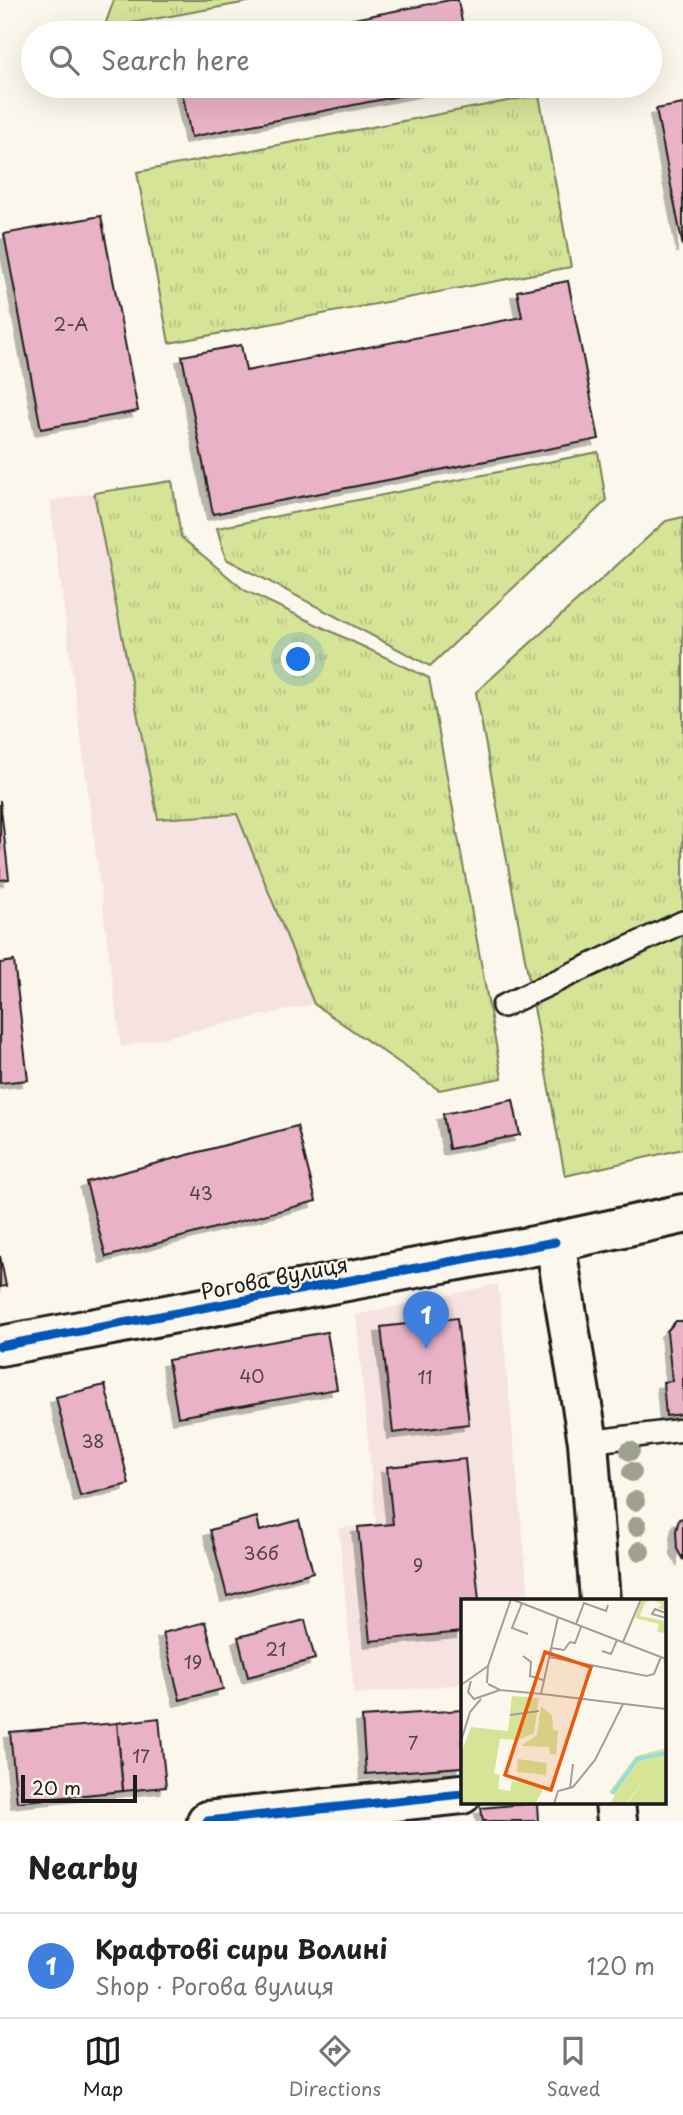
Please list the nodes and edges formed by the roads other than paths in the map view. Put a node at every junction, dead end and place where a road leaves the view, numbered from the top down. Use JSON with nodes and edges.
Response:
{"nodes":[{"id":1,"x":683,"y":922,"type":"edge"},
{"id":2,"x":503,"y":1006,"type":"dead end"},
{"id":3,"x":683,"y":1214,"type":"edge"},
{"id":4,"x":555,"y":1242,"type":"junction"},
{"id":5,"x":0,"y":1346,"type":"edge"},
{"id":6,"x":683,"y":1430,"type":"edge"},
{"id":7,"x":588,"y":1442,"type":"junction"},
{"id":8,"x":600,"y":1599,"type":"edge"},
{"id":9,"x":461,"y":1794,"type":"edge"},
{"id":10,"x":207,"y":1821,"type":"edge"}],
"edges":[{"from":1,"to":2,"type":"lane"},
{"from":3,"to":4,"type":"street","name":"Рогова вулиця"},
{"from":4,"to":5,"type":"street","name":"Рогова вулиця"},
{"from":4,"to":7,"type":"street"},
{"from":6,"to":7,"type":"lane"},
{"from":7,"to":8,"type":"street"},
{"from":9,"to":10,"type":"street"}]}
